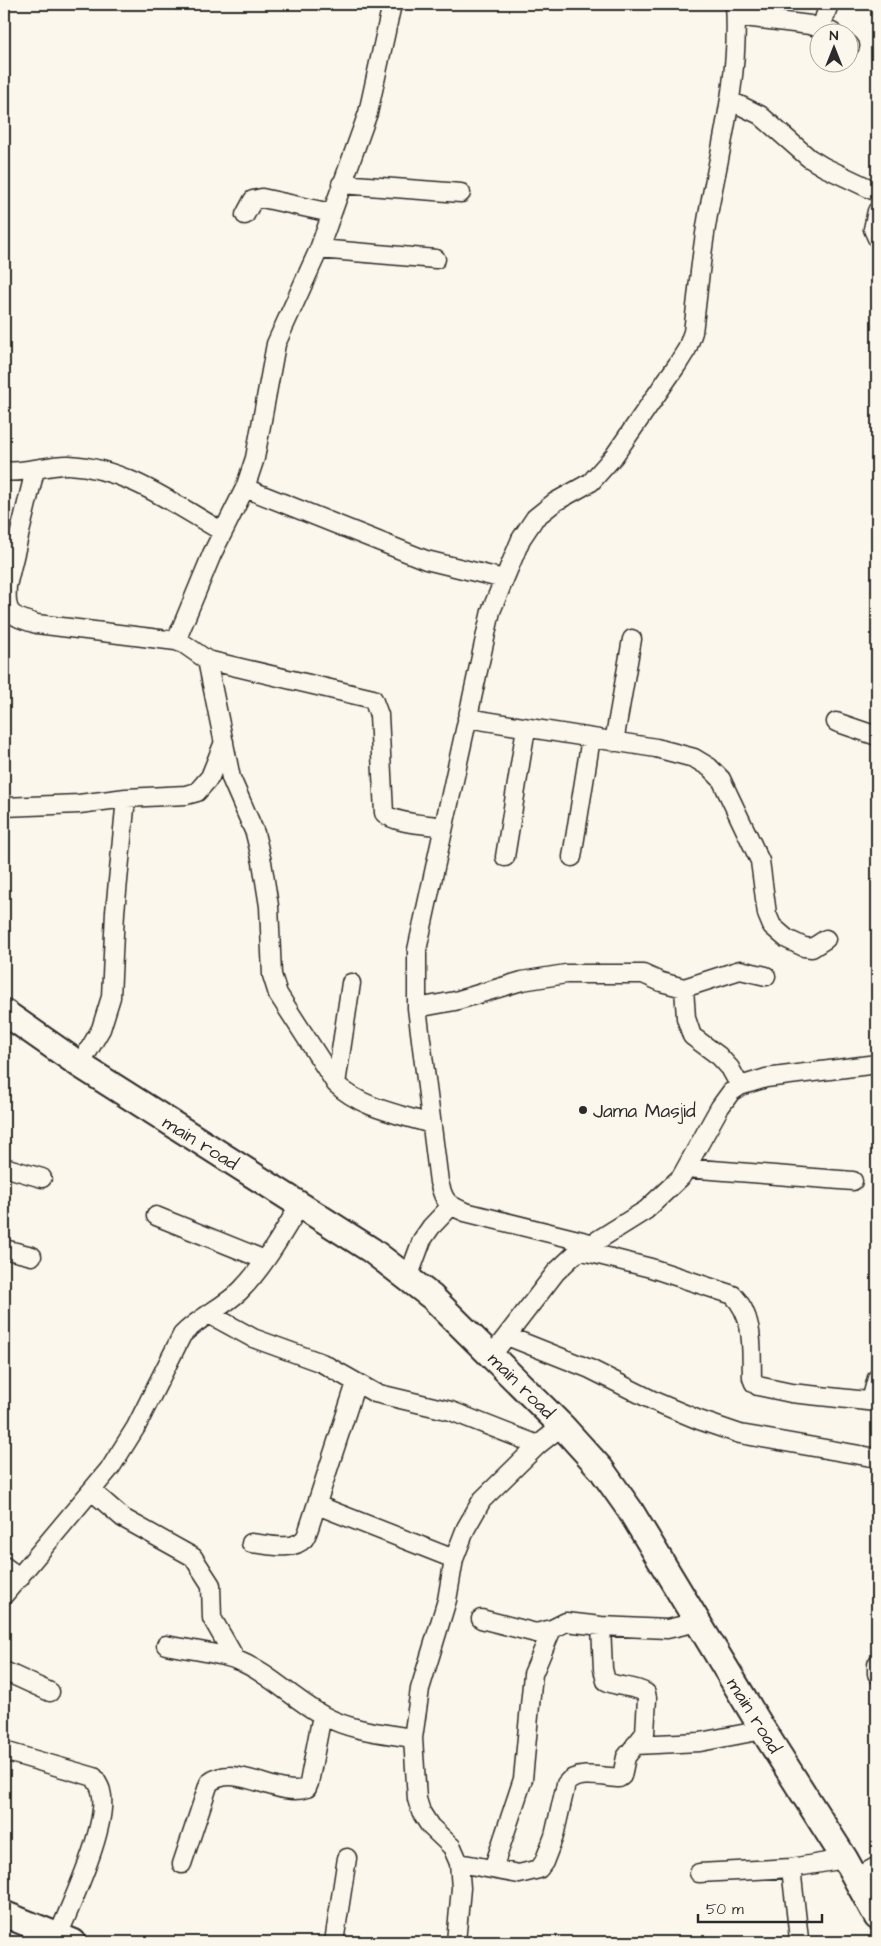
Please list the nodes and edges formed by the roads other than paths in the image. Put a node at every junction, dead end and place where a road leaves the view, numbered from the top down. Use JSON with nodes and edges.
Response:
{"nodes":[{"id":1,"x":392,"y":4,"type":"edge"},
{"id":2,"x":829,"y":4,"type":"edge"},
{"id":3,"x":735,"y":10,"type":"edge"},
{"id":4,"x":827,"y":22,"type":"edge"},
{"id":5,"x":808,"y":25,"type":"edge"},
{"id":6,"x":731,"y":101,"type":"junction"},
{"id":7,"x":340,"y":184,"type":"junction"},
{"id":8,"x":877,"y":192,"type":"edge"},
{"id":9,"x":461,"y":194,"type":"dead end"},
{"id":10,"x":877,"y":211,"type":"edge"},
{"id":11,"x":331,"y":213,"type":"junction"},
{"id":12,"x":245,"y":215,"type":"dead end"},
{"id":13,"x":877,"y":238,"type":"edge"},
{"id":14,"x":318,"y":249,"type":"junction"},
{"id":15,"x":436,"y":259,"type":"dead end"},
{"id":16,"x":35,"y":470,"type":"junction"},
{"id":17,"x":4,"y":471,"type":"edge"},
{"id":18,"x":245,"y":488,"type":"junction"},
{"id":19,"x":223,"y":532,"type":"junction"},
{"id":20,"x":504,"y":578,"type":"junction"},
{"id":21,"x":632,"y":639,"type":"dead end"},
{"id":22,"x":176,"y":641,"type":"junction"},
{"id":23,"x":207,"y":660,"type":"junction"},
{"id":24,"x":467,"y":718,"type":"junction"},
{"id":25,"x":836,"y":722,"type":"dead end"},
{"id":26,"x":526,"y":728,"type":"junction"},
{"id":27,"x":877,"y":736,"type":"edge"},
{"id":28,"x":591,"y":738,"type":"junction"},
{"id":29,"x":224,"y":742,"type":"junction"},
{"id":30,"x":614,"y":742,"type":"junction"},
{"id":31,"x":126,"y":798,"type":"junction"},
{"id":32,"x":4,"y":807,"type":"edge"},
{"id":33,"x":443,"y":826,"type":"junction"},
{"id":34,"x":505,"y":857,"type":"dead end"},
{"id":35,"x":572,"y":857,"type":"dead end"},
{"id":36,"x":826,"y":939,"type":"dead end"},
{"id":37,"x":766,"y":976,"type":"dead end"},
{"id":38,"x":351,"y":983,"type":"dead end"},
{"id":39,"x":684,"y":988,"type":"junction"},
{"id":40,"x":417,"y":1008,"type":"junction"},
{"id":41,"x":6,"y":1020,"type":"edge"},
{"id":42,"x":877,"y":1064,"type":"edge"},
{"id":43,"x":80,"y":1065,"type":"junction"},
{"id":44,"x":336,"y":1084,"type":"junction"},
{"id":45,"x":740,"y":1086,"type":"junction"},
{"id":46,"x":431,"y":1124,"type":"junction"},
{"id":47,"x":4,"y":1167,"type":"edge"},
{"id":48,"x":686,"y":1168,"type":"junction"},
{"id":49,"x":42,"y":1178,"type":"dead end"},
{"id":50,"x":853,"y":1181,"type":"dead end"},
{"id":51,"x":300,"y":1205,"type":"junction"},
{"id":52,"x":451,"y":1206,"type":"junction"},
{"id":53,"x":156,"y":1216,"type":"dead end"},
{"id":54,"x":588,"y":1248,"type":"junction"},
{"id":55,"x":4,"y":1249,"type":"edge"},
{"id":56,"x":32,"y":1256,"type":"dead end"},
{"id":57,"x":264,"y":1260,"type":"junction"},
{"id":58,"x":408,"y":1278,"type":"junction"},
{"id":59,"x":209,"y":1314,"type":"junction"},
{"id":60,"x":500,"y":1345,"type":"junction"},
{"id":61,"x":877,"y":1378,"type":"edge"},
{"id":62,"x":356,"y":1383,"type":"junction"},
{"id":63,"x":874,"y":1401,"type":"edge"},
{"id":64,"x":562,"y":1426,"type":"junction"},
{"id":65,"x":538,"y":1445,"type":"junction"},
{"id":66,"x":877,"y":1458,"type":"edge"},
{"id":67,"x":92,"y":1491,"type":"junction"},
{"id":68,"x":317,"y":1505,"type":"junction"},
{"id":69,"x":251,"y":1542,"type":"dead end"},
{"id":70,"x":454,"y":1559,"type":"junction"},
{"id":71,"x":4,"y":1566,"type":"edge"},
{"id":72,"x":20,"y":1578,"type":"junction"},
{"id":73,"x":4,"y":1595,"type":"edge"},
{"id":74,"x":482,"y":1619,"type":"dead end"},
{"id":75,"x":698,"y":1622,"type":"junction"},
{"id":76,"x":601,"y":1626,"type":"junction"},
{"id":77,"x":552,"y":1629,"type":"junction"},
{"id":78,"x":166,"y":1644,"type":"dead end"},
{"id":79,"x":236,"y":1660,"type":"junction"},
{"id":80,"x":877,"y":1664,"type":"edge"},
{"id":81,"x":4,"y":1671,"type":"edge"},
{"id":82,"x":877,"y":1674,"type":"edge"},
{"id":83,"x":50,"y":1692,"type":"dead end"},
{"id":84,"x":322,"y":1715,"type":"junction"},
{"id":85,"x":763,"y":1730,"type":"junction"},
{"id":86,"x":413,"y":1738,"type":"junction"},
{"id":87,"x":634,"y":1745,"type":"junction"},
{"id":88,"x":4,"y":1751,"type":"edge"},
{"id":89,"x":347,"y":1858,"type":"dead end"},
{"id":90,"x":459,"y":1863,"type":"junction"},
{"id":91,"x":182,"y":1864,"type":"dead end"},
{"id":92,"x":877,"y":1866,"type":"edge"},
{"id":93,"x":791,"y":1868,"type":"junction"},
{"id":94,"x":850,"y":1868,"type":"junction"},
{"id":95,"x":493,"y":1869,"type":"junction"},
{"id":96,"x":699,"y":1873,"type":"dead end"},
{"id":97,"x":4,"y":1914,"type":"edge"},
{"id":98,"x":877,"y":1917,"type":"edge"},
{"id":99,"x":66,"y":1939,"type":"edge"},
{"id":100,"x":799,"y":1939,"type":"dead end"},
{"id":101,"x":334,"y":1942,"type":"edge"},
{"id":102,"x":456,"y":1942,"type":"edge"}],
"edges":[{"from":1,"to":7,"type":"street"},
{"from":2,"to":4,"type":"street"},
{"from":3,"to":5,"type":"street"},
{"from":3,"to":6,"type":"street"},
{"from":6,"to":8,"type":"street"},
{"from":6,"to":20,"type":"street"},
{"from":7,"to":9,"type":"street"},
{"from":7,"to":11,"type":"street"},
{"from":10,"to":13,"type":"street"},
{"from":11,"to":12,"type":"street"},
{"from":11,"to":14,"type":"street"},
{"from":14,"to":15,"type":"street"},
{"from":14,"to":18,"type":"street"},
{"from":16,"to":17,"type":"street"},
{"from":16,"to":19,"type":"street"},
{"from":16,"to":22,"type":"street"},
{"from":18,"to":19,"type":"street"},
{"from":18,"to":20,"type":"street"},
{"from":19,"to":22,"type":"street"},
{"from":20,"to":24,"type":"street"},
{"from":21,"to":30,"type":"street"},
{"from":22,"to":23,"type":"street"},
{"from":23,"to":29,"type":"street"},
{"from":23,"to":33,"type":"street"},
{"from":24,"to":26,"type":"street"},
{"from":24,"to":33,"type":"street"},
{"from":25,"to":27,"type":"street"},
{"from":26,"to":28,"type":"street"},
{"from":26,"to":34,"type":"street"},
{"from":28,"to":30,"type":"street"},
{"from":28,"to":35,"type":"street"},
{"from":29,"to":31,"type":"street"},
{"from":29,"to":44,"type":"street"},
{"from":30,"to":36,"type":"street"},
{"from":31,"to":32,"type":"street"},
{"from":31,"to":43,"type":"street"},
{"from":33,"to":40,"type":"street"},
{"from":37,"to":39,"type":"street"},
{"from":38,"to":44,"type":"street"},
{"from":39,"to":40,"type":"street"},
{"from":39,"to":45,"type":"street"},
{"from":40,"to":46,"type":"street"},
{"from":41,"to":43,"type":"main road","name":"main road"},
{"from":42,"to":45,"type":"street"},
{"from":43,"to":51,"type":"main road","name":"main road"},
{"from":44,"to":46,"type":"street"},
{"from":45,"to":48,"type":"street"},
{"from":46,"to":52,"type":"street"},
{"from":47,"to":49,"type":"street"},
{"from":48,"to":50,"type":"street"},
{"from":48,"to":54,"type":"street"},
{"from":51,"to":57,"type":"street"},
{"from":51,"to":58,"type":"main road","name":"main road"},
{"from":52,"to":54,"type":"street"},
{"from":52,"to":58,"type":"street"},
{"from":53,"to":57,"type":"street"},
{"from":54,"to":60,"type":"street"},
{"from":54,"to":63,"type":"street"},
{"from":55,"to":56,"type":"street"},
{"from":57,"to":59,"type":"street"},
{"from":58,"to":60,"type":"main road","name":"main road"},
{"from":59,"to":62,"type":"street"},
{"from":59,"to":67,"type":"street"},
{"from":60,"to":64,"type":"main road","name":"main road"},
{"from":60,"to":66,"type":"street"},
{"from":61,"to":63,"type":"street"},
{"from":62,"to":65,"type":"street"},
{"from":62,"to":68,"type":"street"},
{"from":64,"to":65,"type":"street"},
{"from":64,"to":75,"type":"main road","name":"main road"},
{"from":65,"to":70,"type":"street"},
{"from":67,"to":72,"type":"street"},
{"from":67,"to":79,"type":"street"},
{"from":68,"to":69,"type":"street"},
{"from":68,"to":70,"type":"street"},
{"from":70,"to":86,"type":"street"},
{"from":71,"to":72,"type":"street"},
{"from":72,"to":73,"type":"street"},
{"from":74,"to":77,"type":"street"},
{"from":75,"to":76,"type":"street"},
{"from":75,"to":85,"type":"main road","name":"main road"},
{"from":76,"to":77,"type":"street"},
{"from":76,"to":87,"type":"street"},
{"from":77,"to":95,"type":"street"},
{"from":78,"to":79,"type":"street"},
{"from":79,"to":84,"type":"street"},
{"from":80,"to":82,"type":"street"},
{"from":81,"to":83,"type":"street"},
{"from":84,"to":86,"type":"street"},
{"from":84,"to":91,"type":"street"},
{"from":85,"to":87,"type":"street"},
{"from":85,"to":94,"type":"main road","name":"main road"},
{"from":86,"to":90,"type":"street"},
{"from":87,"to":95,"type":"street"},
{"from":88,"to":99,"type":"street"},
{"from":89,"to":101,"type":"street"},
{"from":90,"to":95,"type":"street"},
{"from":90,"to":102,"type":"street"},
{"from":92,"to":94,"type":"street"},
{"from":93,"to":94,"type":"street"},
{"from":93,"to":96,"type":"street"},
{"from":93,"to":100,"type":"street"},
{"from":94,"to":98,"type":"main road","name":"main road"},
{"from":97,"to":99,"type":"main road"}]}
